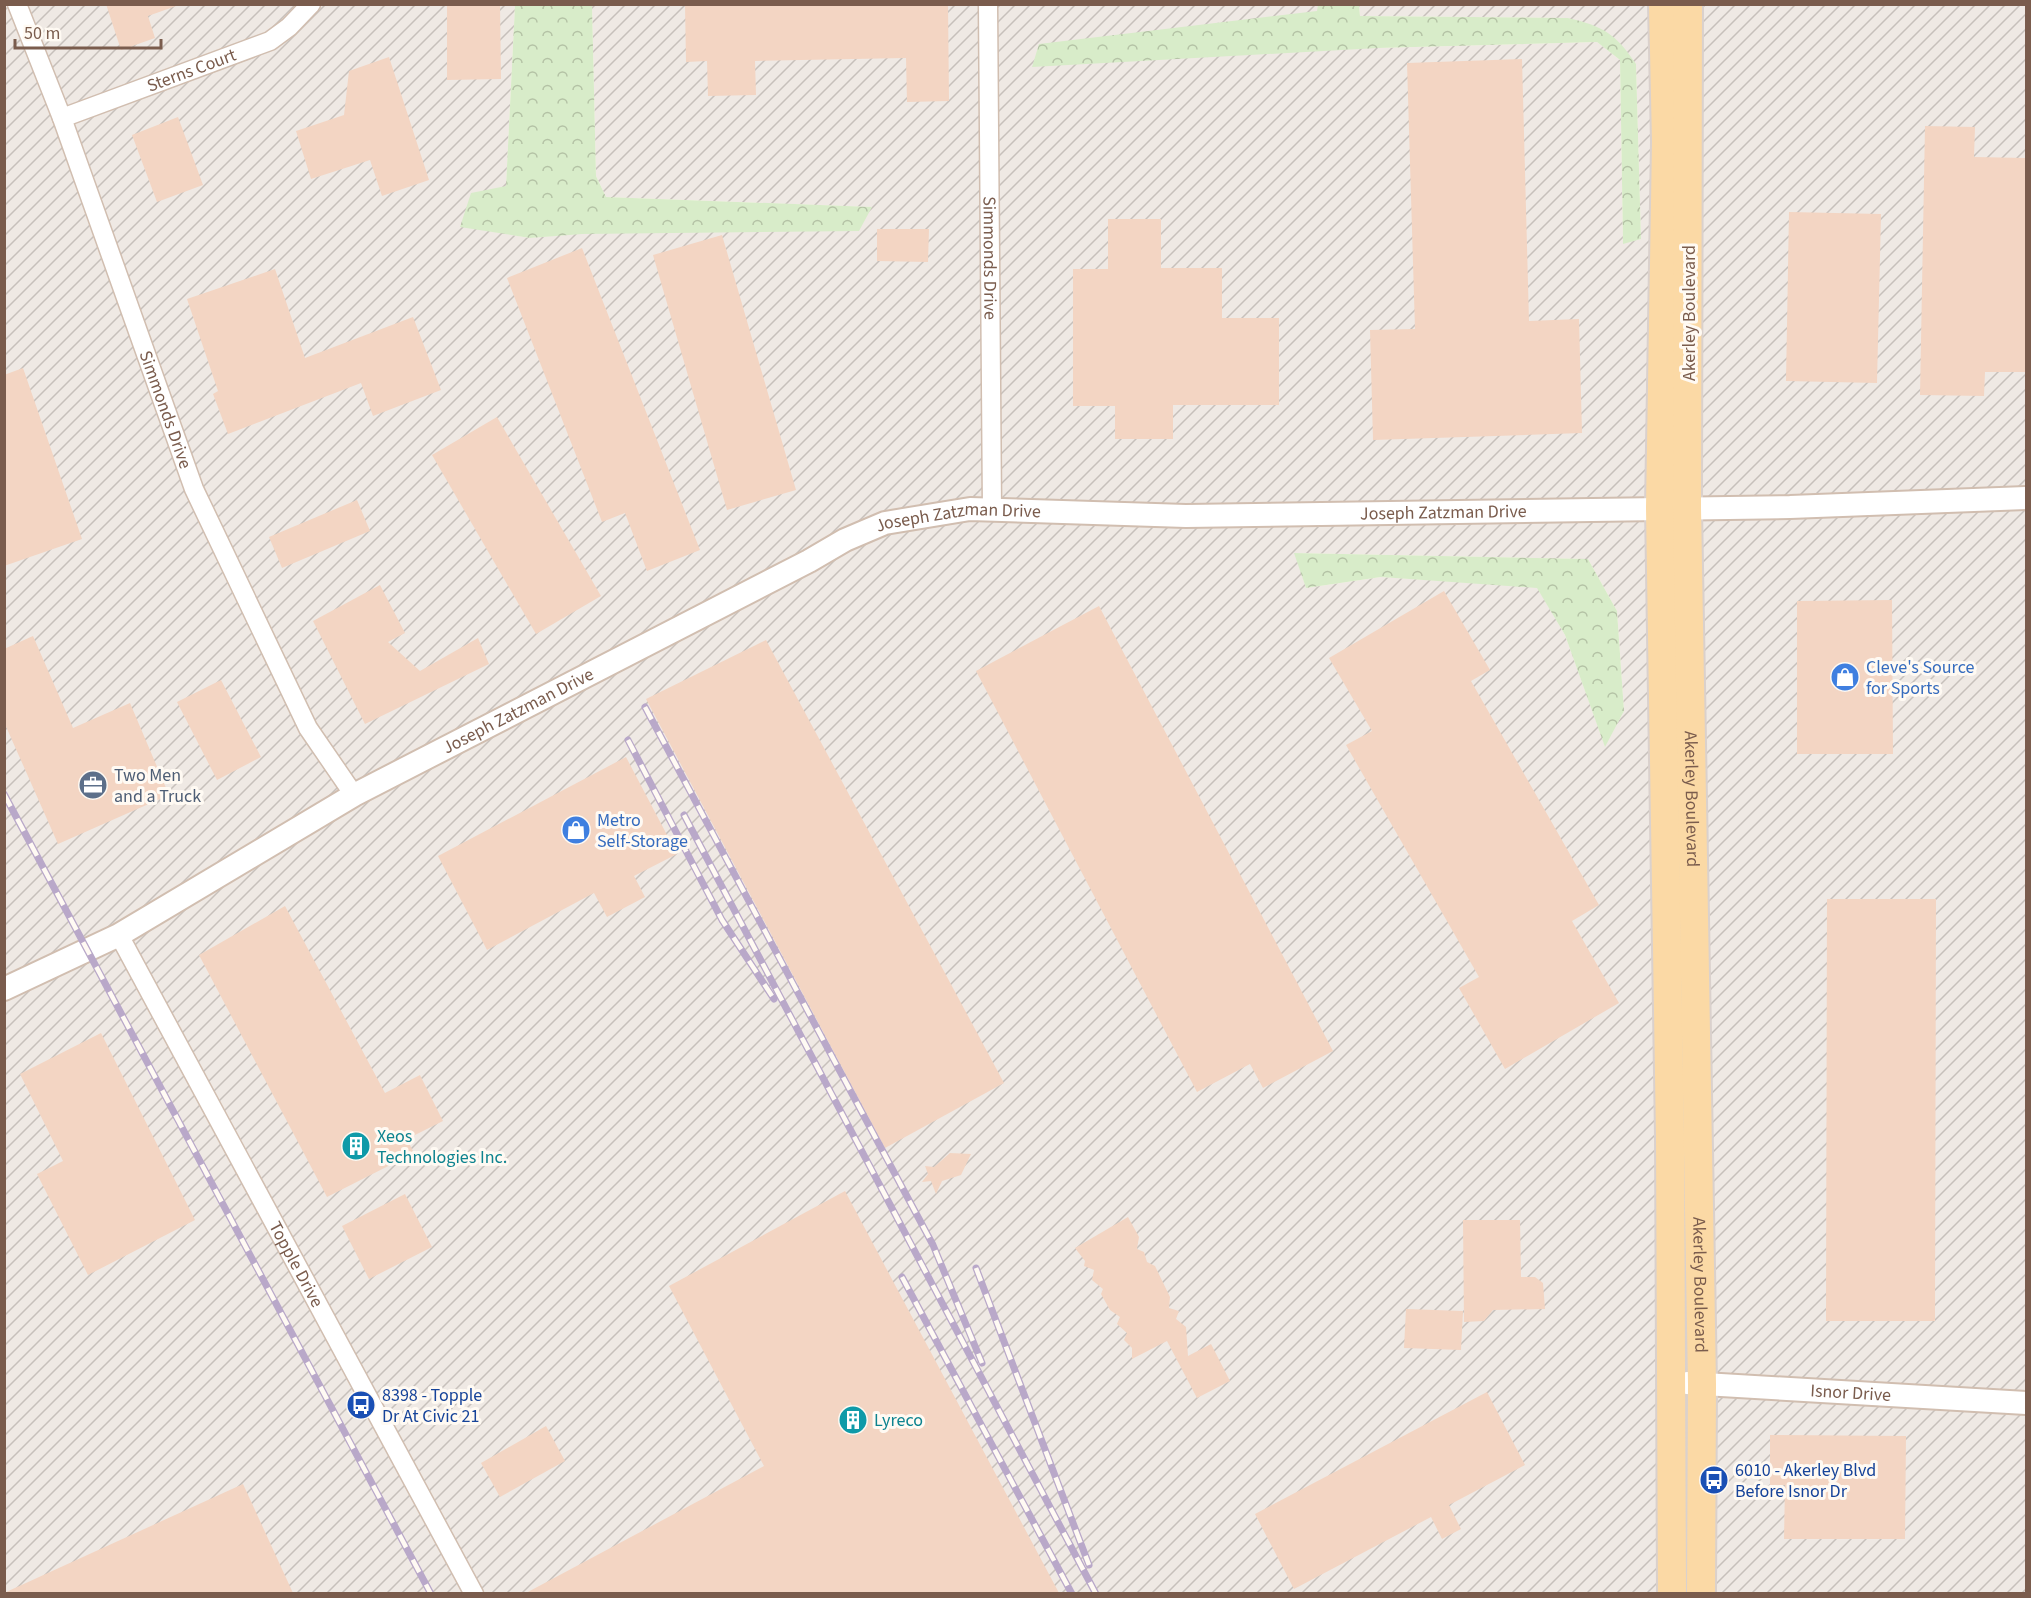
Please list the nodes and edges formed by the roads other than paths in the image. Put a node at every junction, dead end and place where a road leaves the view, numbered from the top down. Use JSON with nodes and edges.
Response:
{"nodes":[{"id":1,"x":17,"y":4,"type":"edge"},
{"id":2,"x":311,"y":4,"type":"edge"},
{"id":3,"x":988,"y":4,"type":"edge"},
{"id":4,"x":1663,"y":4,"type":"edge"},
{"id":5,"x":1688,"y":4,"type":"edge"},
{"id":6,"x":62,"y":118,"type":"junction"},
{"id":7,"x":2026,"y":498,"type":"edge"},
{"id":8,"x":1674,"y":508,"type":"junction"},
{"id":9,"x":992,"y":510,"type":"junction"},
{"id":10,"x":354,"y":795,"type":"junction"},
{"id":11,"x":119,"y":935,"type":"junction"},
{"id":12,"x":4,"y":989,"type":"edge"},
{"id":13,"x":1672,"y":1383,"type":"junction"},
{"id":14,"x":1702,"y":1384,"type":"junction"},
{"id":15,"x":2026,"y":1403,"type":"edge"},
{"id":16,"x":474,"y":1593,"type":"edge"},
{"id":17,"x":1672,"y":1593,"type":"edge"},
{"id":18,"x":1701,"y":1593,"type":"edge"}],
"edges":[{"from":1,"to":6,"type":"street","name":"Simmonds Drive"},
{"from":2,"to":6,"type":"street","name":"Sterns Court"},
{"from":3,"to":9,"type":"street","name":"Simmonds Drive"},
{"from":4,"to":8,"type":"main road","name":"Akerley Boulevard"},
{"from":5,"to":8,"type":"main road","name":"Akerley Boulevard"},
{"from":6,"to":10,"type":"street","name":"Simmonds Drive"},
{"from":7,"to":8,"type":"street","name":"Joseph Zatzman Drive"},
{"from":8,"to":9,"type":"street","name":"Joseph Zatzman Drive"},
{"from":8,"to":13,"type":"main road","name":"Akerley Boulevard"},
{"from":8,"to":14,"type":"main road","name":"Akerley Boulevard"},
{"from":9,"to":10,"type":"street","name":"Joseph Zatzman Drive"},
{"from":10,"to":11,"type":"street","name":"Joseph Zatzman Drive"},
{"from":11,"to":12,"type":"street","name":"Joseph Zatzman Drive"},
{"from":11,"to":16,"type":"street","name":"Topple Drive"},
{"from":13,"to":14,"type":"street","name":"Isnor Drive"},
{"from":13,"to":17,"type":"main road","name":"Akerley Boulevard"},
{"from":14,"to":15,"type":"street","name":"Isnor Drive"},
{"from":14,"to":18,"type":"main road","name":"Akerley Boulevard"}]}
